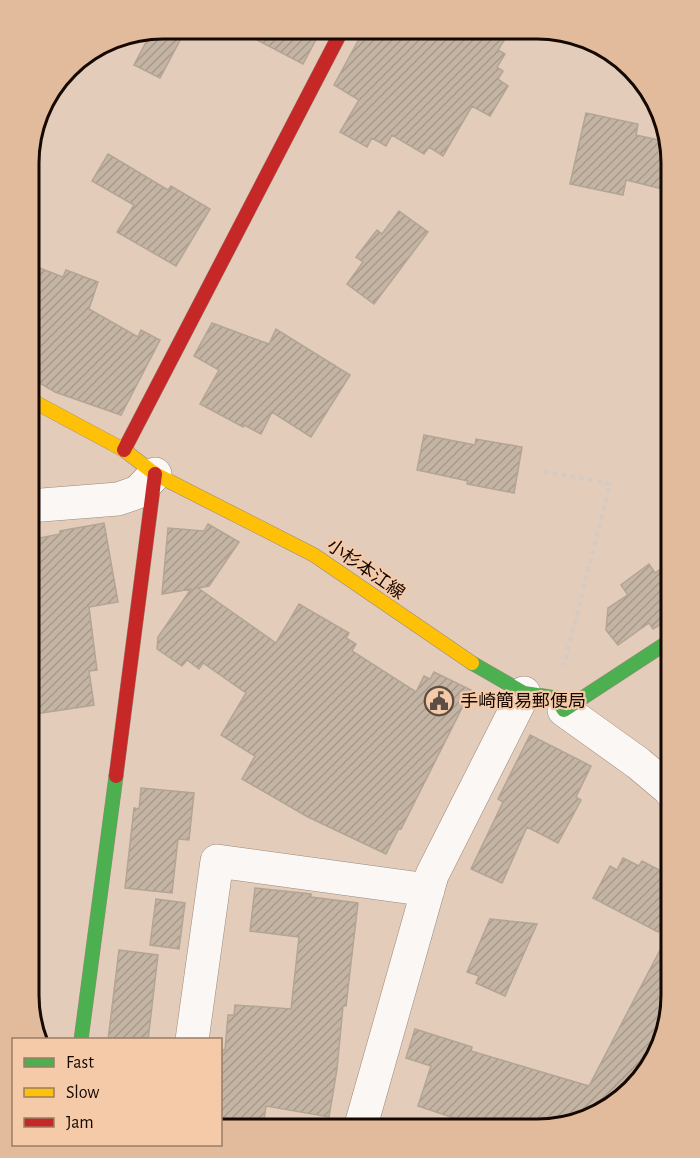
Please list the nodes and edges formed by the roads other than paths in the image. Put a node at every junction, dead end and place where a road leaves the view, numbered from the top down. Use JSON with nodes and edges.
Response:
{"nodes":[{"id":1,"x":337,"y":39,"type":"edge"},
{"id":2,"x":39,"y":404,"type":"edge"},
{"id":3,"x":124,"y":450,"type":"junction"},
{"id":4,"x":155,"y":474,"type":"junction"},
{"id":5,"x":39,"y":505,"type":"edge"},
{"id":6,"x":661,"y":646,"type":"edge"},
{"id":7,"x":524,"y":693,"type":"junction"},
{"id":8,"x":560,"y":704,"type":"junction"},
{"id":9,"x":661,"y":782,"type":"edge"},
{"id":10,"x":428,"y":890,"type":"junction"},
{"id":11,"x":81,"y":1038,"type":"edge"},
{"id":12,"x":192,"y":1038,"type":"edge"},
{"id":13,"x":363,"y":1119,"type":"edge"}],
"edges":[{"from":1,"to":3,"type":"street"},
{"from":2,"to":3,"type":"street","name":"小杉本江線"},
{"from":3,"to":4,"type":"street","name":"小杉本江線"},
{"from":4,"to":5,"type":"street"},
{"from":4,"to":7,"type":"street","name":"小杉本江線"},
{"from":4,"to":11,"type":"street"},
{"from":6,"to":8,"type":"street"},
{"from":7,"to":8,"type":"street","name":"小杉本江線"},
{"from":7,"to":10,"type":"street"},
{"from":8,"to":9,"type":"street"},
{"from":10,"to":12,"type":"street"},
{"from":10,"to":13,"type":"street"}]}
